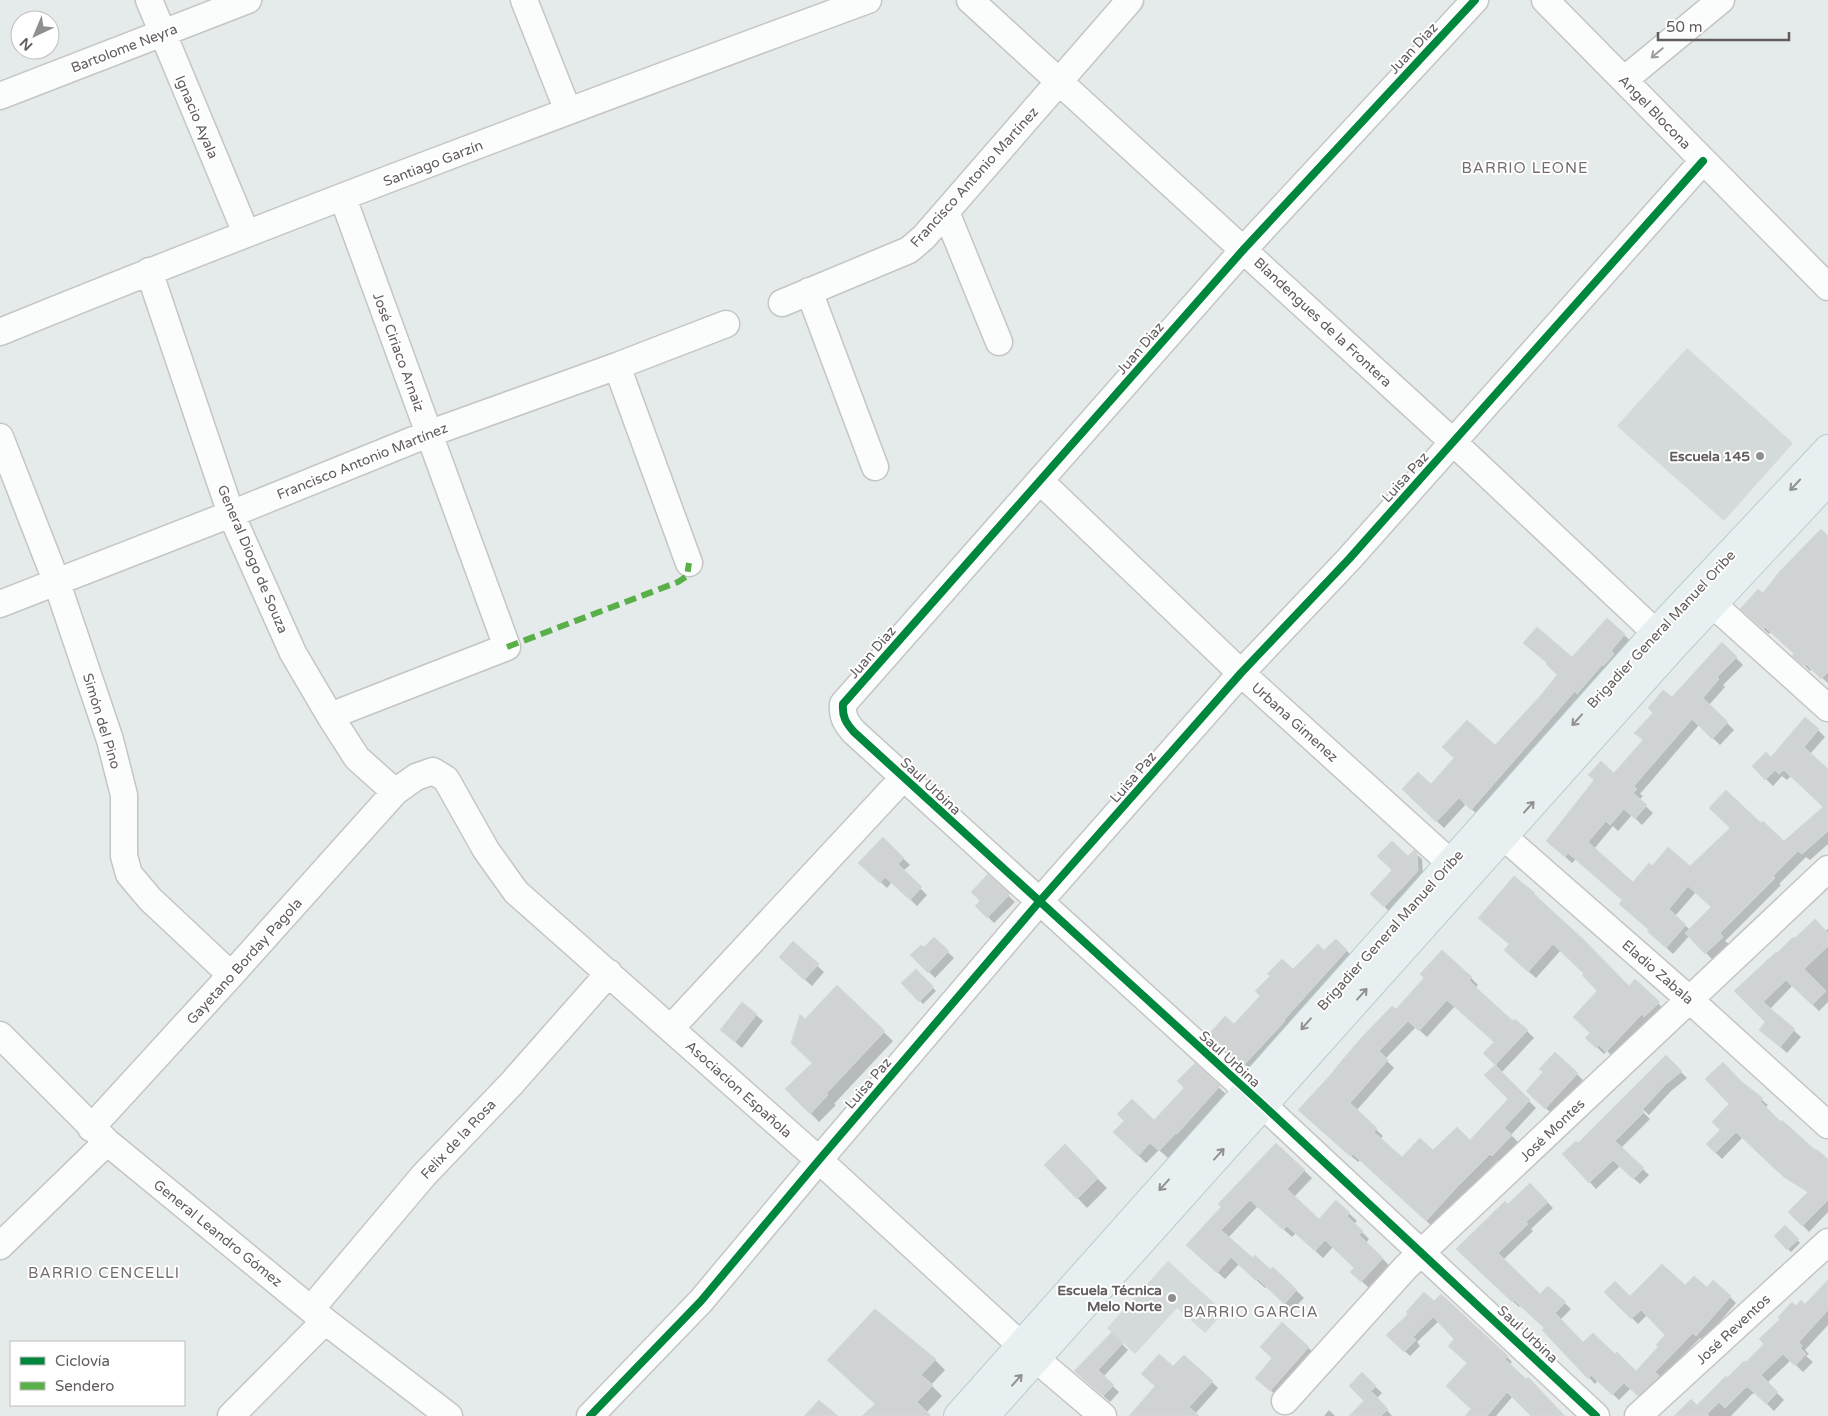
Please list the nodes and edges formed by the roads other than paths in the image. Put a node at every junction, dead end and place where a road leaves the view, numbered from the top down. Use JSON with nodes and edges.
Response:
{"nodes":[{"id":1,"x":148,"y":0,"type":"edge"},
{"id":2,"x":248,"y":0,"type":"edge"},
{"id":3,"x":524,"y":0,"type":"edge"},
{"id":4,"x":868,"y":0,"type":"edge"},
{"id":5,"x":970,"y":0,"type":"edge"},
{"id":6,"x":1130,"y":0,"type":"edge"},
{"id":7,"x":1474,"y":0,"type":"edge"},
{"id":8,"x":1545,"y":0,"type":"edge"},
{"id":9,"x":1721,"y":0,"type":"edge"},
{"id":10,"x":162,"y":33,"type":"junction"},
{"id":11,"x":1624,"y":80,"type":"junction"},
{"id":12,"x":1059,"y":81,"type":"junction"},
{"id":13,"x":0,"y":96,"type":"edge"},
{"id":14,"x":568,"y":111,"type":"junction"},
{"id":15,"x":1703,"y":161,"type":"junction"},
{"id":16,"x":343,"y":198,"type":"junction"},
{"id":17,"x":946,"y":212,"type":"junction"},
{"id":18,"x":246,"y":234,"type":"junction"},
{"id":19,"x":1244,"y":249,"type":"junction"},
{"id":20,"x":149,"y":271,"type":"junction"},
{"id":21,"x":1828,"y":288,"type":"edge"},
{"id":22,"x":809,"y":292,"type":"junction"},
{"id":23,"x":782,"y":303,"type":"dead end"},
{"id":24,"x":726,"y":324,"type":"dead end"},
{"id":25,"x":0,"y":332,"type":"edge"},
{"id":26,"x":999,"y":342,"type":"dead end"},
{"id":27,"x":617,"y":366,"type":"junction"},
{"id":28,"x":428,"y":434,"type":"junction"},
{"id":29,"x":0,"y":437,"type":"edge"},
{"id":30,"x":1453,"y":442,"type":"junction"},
{"id":31,"x":1828,"y":449,"type":"edge"},
{"id":32,"x":875,"y":467,"type":"dead end"},
{"id":33,"x":1040,"y":480,"type":"junction"},
{"id":34,"x":1828,"y":481,"type":"edge"},
{"id":35,"x":232,"y":514,"type":"junction"},
{"id":36,"x":689,"y":563,"type":"dead end"},
{"id":37,"x":57,"y":583,"type":"junction"},
{"id":38,"x":1704,"y":597,"type":"junction"},
{"id":39,"x":0,"y":604,"type":"edge"},
{"id":40,"x":1664,"y":640,"type":"junction"},
{"id":41,"x":1241,"y":673,"type":"junction"},
{"id":42,"x":1828,"y":708,"type":"edge"},
{"id":43,"x":330,"y":716,"type":"junction"},
{"id":44,"x":845,"y":722,"type":"joint"},
{"id":45,"x":904,"y":777,"type":"junction"},
{"id":46,"x":396,"y":792,"type":"junction"},
{"id":47,"x":1494,"y":829,"type":"junction"},
{"id":48,"x":1828,"y":869,"type":"edge"},
{"id":49,"x":1458,"y":870,"type":"junction"},
{"id":50,"x":1039,"y":902,"type":"junction"},
{"id":51,"x":609,"y":973,"type":"junction"},
{"id":52,"x":231,"y":976,"type":"junction"},
{"id":53,"x":1690,"y":1000,"type":"junction"},
{"id":54,"x":671,"y":1028,"type":"junction"},
{"id":55,"x":0,"y":1035,"type":"edge"},
{"id":56,"x":1255,"y":1098,"type":"junction"},
{"id":57,"x":1828,"y":1125,"type":"edge"},
{"id":58,"x":99,"y":1135,"type":"junction"},
{"id":59,"x":819,"y":1160,"type":"junction"},
{"id":60,"x":1828,"y":1242,"type":"edge"},
{"id":61,"x":0,"y":1246,"type":"edge"},
{"id":62,"x":1423,"y":1253,"type":"junction"},
{"id":63,"x":318,"y":1314,"type":"junction"},
{"id":64,"x":1029,"y":1352,"type":"junction"},
{"id":65,"x":1285,"y":1401,"type":"dead end"},
{"id":66,"x":231,"y":1416,"type":"edge"},
{"id":67,"x":449,"y":1416,"type":"edge"},
{"id":68,"x":590,"y":1416,"type":"edge"},
{"id":69,"x":958,"y":1416,"type":"edge"},
{"id":70,"x":985,"y":1416,"type":"edge"},
{"id":71,"x":1102,"y":1416,"type":"edge"},
{"id":72,"x":1596,"y":1416,"type":"edge"},
{"id":73,"x":1638,"y":1416,"type":"edge"}],
"edges":[{"from":1,"to":10,"type":"street","name":"Ignacio Ayala"},
{"from":2,"to":10,"type":"street","name":"Bartolome Neyra"},
{"from":3,"to":14,"type":"street"},
{"from":4,"to":14,"type":"street","name":"Santiago Garzín"},
{"from":5,"to":12,"type":"street","name":"Blandengues de la Frontera"},
{"from":6,"to":12,"type":"street","name":"Francisco Antonio Martínez"},
{"from":7,"to":19,"type":"street","name":"Juan Diaz"},
{"from":8,"to":11,"type":"street","name":"Angel Blocona"},
{"from":9,"to":11,"type":"street","one_way":true},
{"from":10,"to":13,"type":"street","name":"Bartolome Neyra"},
{"from":10,"to":18,"type":"street","name":"Ignacio Ayala"},
{"from":11,"to":15,"type":"street","name":"Angel Blocona"},
{"from":12,"to":17,"type":"street","name":"Francisco Antonio Martínez"},
{"from":12,"to":19,"type":"street","name":"Blandengues de la Frontera"},
{"from":14,"to":16,"type":"street","name":"Santiago Garzín"},
{"from":15,"to":21,"type":"street","name":"Angel Blocona"},
{"from":15,"to":30,"type":"street","name":"Luisa Paz"},
{"from":16,"to":18,"type":"street","name":"Santiago Garzín"},
{"from":16,"to":28,"type":"street","name":"José Ciriaco Arnaiz"},
{"from":17,"to":22,"type":"street","name":"Francisco Antonio Martínez"},
{"from":17,"to":26,"type":"street"},
{"from":18,"to":20,"type":"street","name":"Santiago Garzín"},
{"from":19,"to":30,"type":"street","name":"Blandengues de la Frontera"},
{"from":19,"to":33,"type":"street","name":"Juan Diaz"},
{"from":20,"to":25,"type":"street","name":"Santiago Garzín"},
{"from":20,"to":35,"type":"street","name":"General Diogo de Souza"},
{"from":22,"to":23,"type":"street","name":"Francisco Antonio Martínez"},
{"from":22,"to":32,"type":"street"},
{"from":24,"to":27,"type":"street","name":"Francisco Antonio Martínez"},
{"from":27,"to":28,"type":"street","name":"Francisco Antonio Martínez"},
{"from":27,"to":36,"type":"street"},
{"from":28,"to":35,"type":"street","name":"Francisco Antonio Martínez"},
{"from":28,"to":43,"type":"street","name":"José Ciriaco Arnaiz"},
{"from":29,"to":37,"type":"street","name":"Simón del Pino"},
{"from":30,"to":40,"type":"street","name":"Blandengues de la Frontera"},
{"from":30,"to":41,"type":"street","name":"Luisa Paz"},
{"from":31,"to":38,"type":"main road","name":"Brigadier General Manuel Oribe","one_way":true},
{"from":33,"to":41,"type":"street","name":"Urbana Gimenez"},
{"from":33,"to":44,"type":"street","name":"Juan Diaz"},
{"from":34,"to":38,"type":"main road","name":"Brigadier General Manuel Oribe"},
{"from":35,"to":37,"type":"street","name":"Francisco Antonio Martínez"},
{"from":35,"to":43,"type":"street","name":"General Diogo de Souza"},
{"from":37,"to":39,"type":"street","name":"Francisco Antonio Martínez"},
{"from":37,"to":52,"type":"street","name":"Simón del Pino"},
{"from":38,"to":40,"type":"main road","name":"Brigadier General Manuel Oribe"},
{"from":38,"to":42,"type":"street"},
{"from":40,"to":47,"type":"main road","name":"Brigadier General Manuel Oribe"},
{"from":41,"to":49,"type":"street","name":"Urbana Gimenez"},
{"from":41,"to":50,"type":"street","name":"Luisa Paz"},
{"from":43,"to":46,"type":"street","name":"General Diogo de Souza"},
{"from":44,"to":45,"type":"street","name":"Saul Urbina"},
{"from":45,"to":50,"type":"street","name":"Saul Urbina"},
{"from":45,"to":54,"type":"street"},
{"from":46,"to":51,"type":"street","name":"Asociacion Española"},
{"from":46,"to":52,"type":"street","name":"Gayetano Borday Pagola"},
{"from":47,"to":49,"type":"main road","name":"Brigadier General Manuel Oribe"},
{"from":47,"to":53,"type":"street","name":"Eladio Zabala"},
{"from":48,"to":53,"type":"street","name":"José Montes"},
{"from":49,"to":56,"type":"main road","name":"Brigadier General Manuel Oribe"},
{"from":50,"to":56,"type":"street","name":"Saul Urbina"},
{"from":50,"to":59,"type":"street","name":"Luisa Paz"},
{"from":51,"to":54,"type":"street","name":"Asociacion Española"},
{"from":51,"to":63,"type":"street","name":"Felix de la Rosa"},
{"from":52,"to":58,"type":"street","name":"Gayetano Borday Pagola"},
{"from":53,"to":57,"type":"street","name":"Eladio Zabala"},
{"from":53,"to":62,"type":"street","name":"José Montes"},
{"from":54,"to":59,"type":"street","name":"Asociacion Española"},
{"from":55,"to":58,"type":"street","name":"General Leandro Gómez"},
{"from":56,"to":62,"type":"street","name":"Saul Urbina"},
{"from":56,"to":64,"type":"main road","name":"Brigadier General Manuel Oribe"},
{"from":58,"to":61,"type":"street","name":"Gayetano Borday Pagola"},
{"from":58,"to":63,"type":"street","name":"General Leandro Gómez"},
{"from":59,"to":64,"type":"street","name":"Asociacion Española"},
{"from":59,"to":68,"type":"street","name":"Luisa Paz"},
{"from":60,"to":73,"type":"street","name":"José Reventos"},
{"from":62,"to":65,"type":"street","name":"José Montes"},
{"from":62,"to":72,"type":"street","name":"Saul Urbina"},
{"from":63,"to":66,"type":"street","name":"Felix de la Rosa"},
{"from":63,"to":67,"type":"street","name":"General Leandro Gómez"},
{"from":64,"to":69,"type":"main road","name":"Brigadier General Manuel Oribe"},
{"from":70,"to":64,"type":"main road","name":"Brigadier General Manuel Oribe","one_way":true},
{"from":64,"to":71,"type":"street","name":"Asociacion Española"}]}
